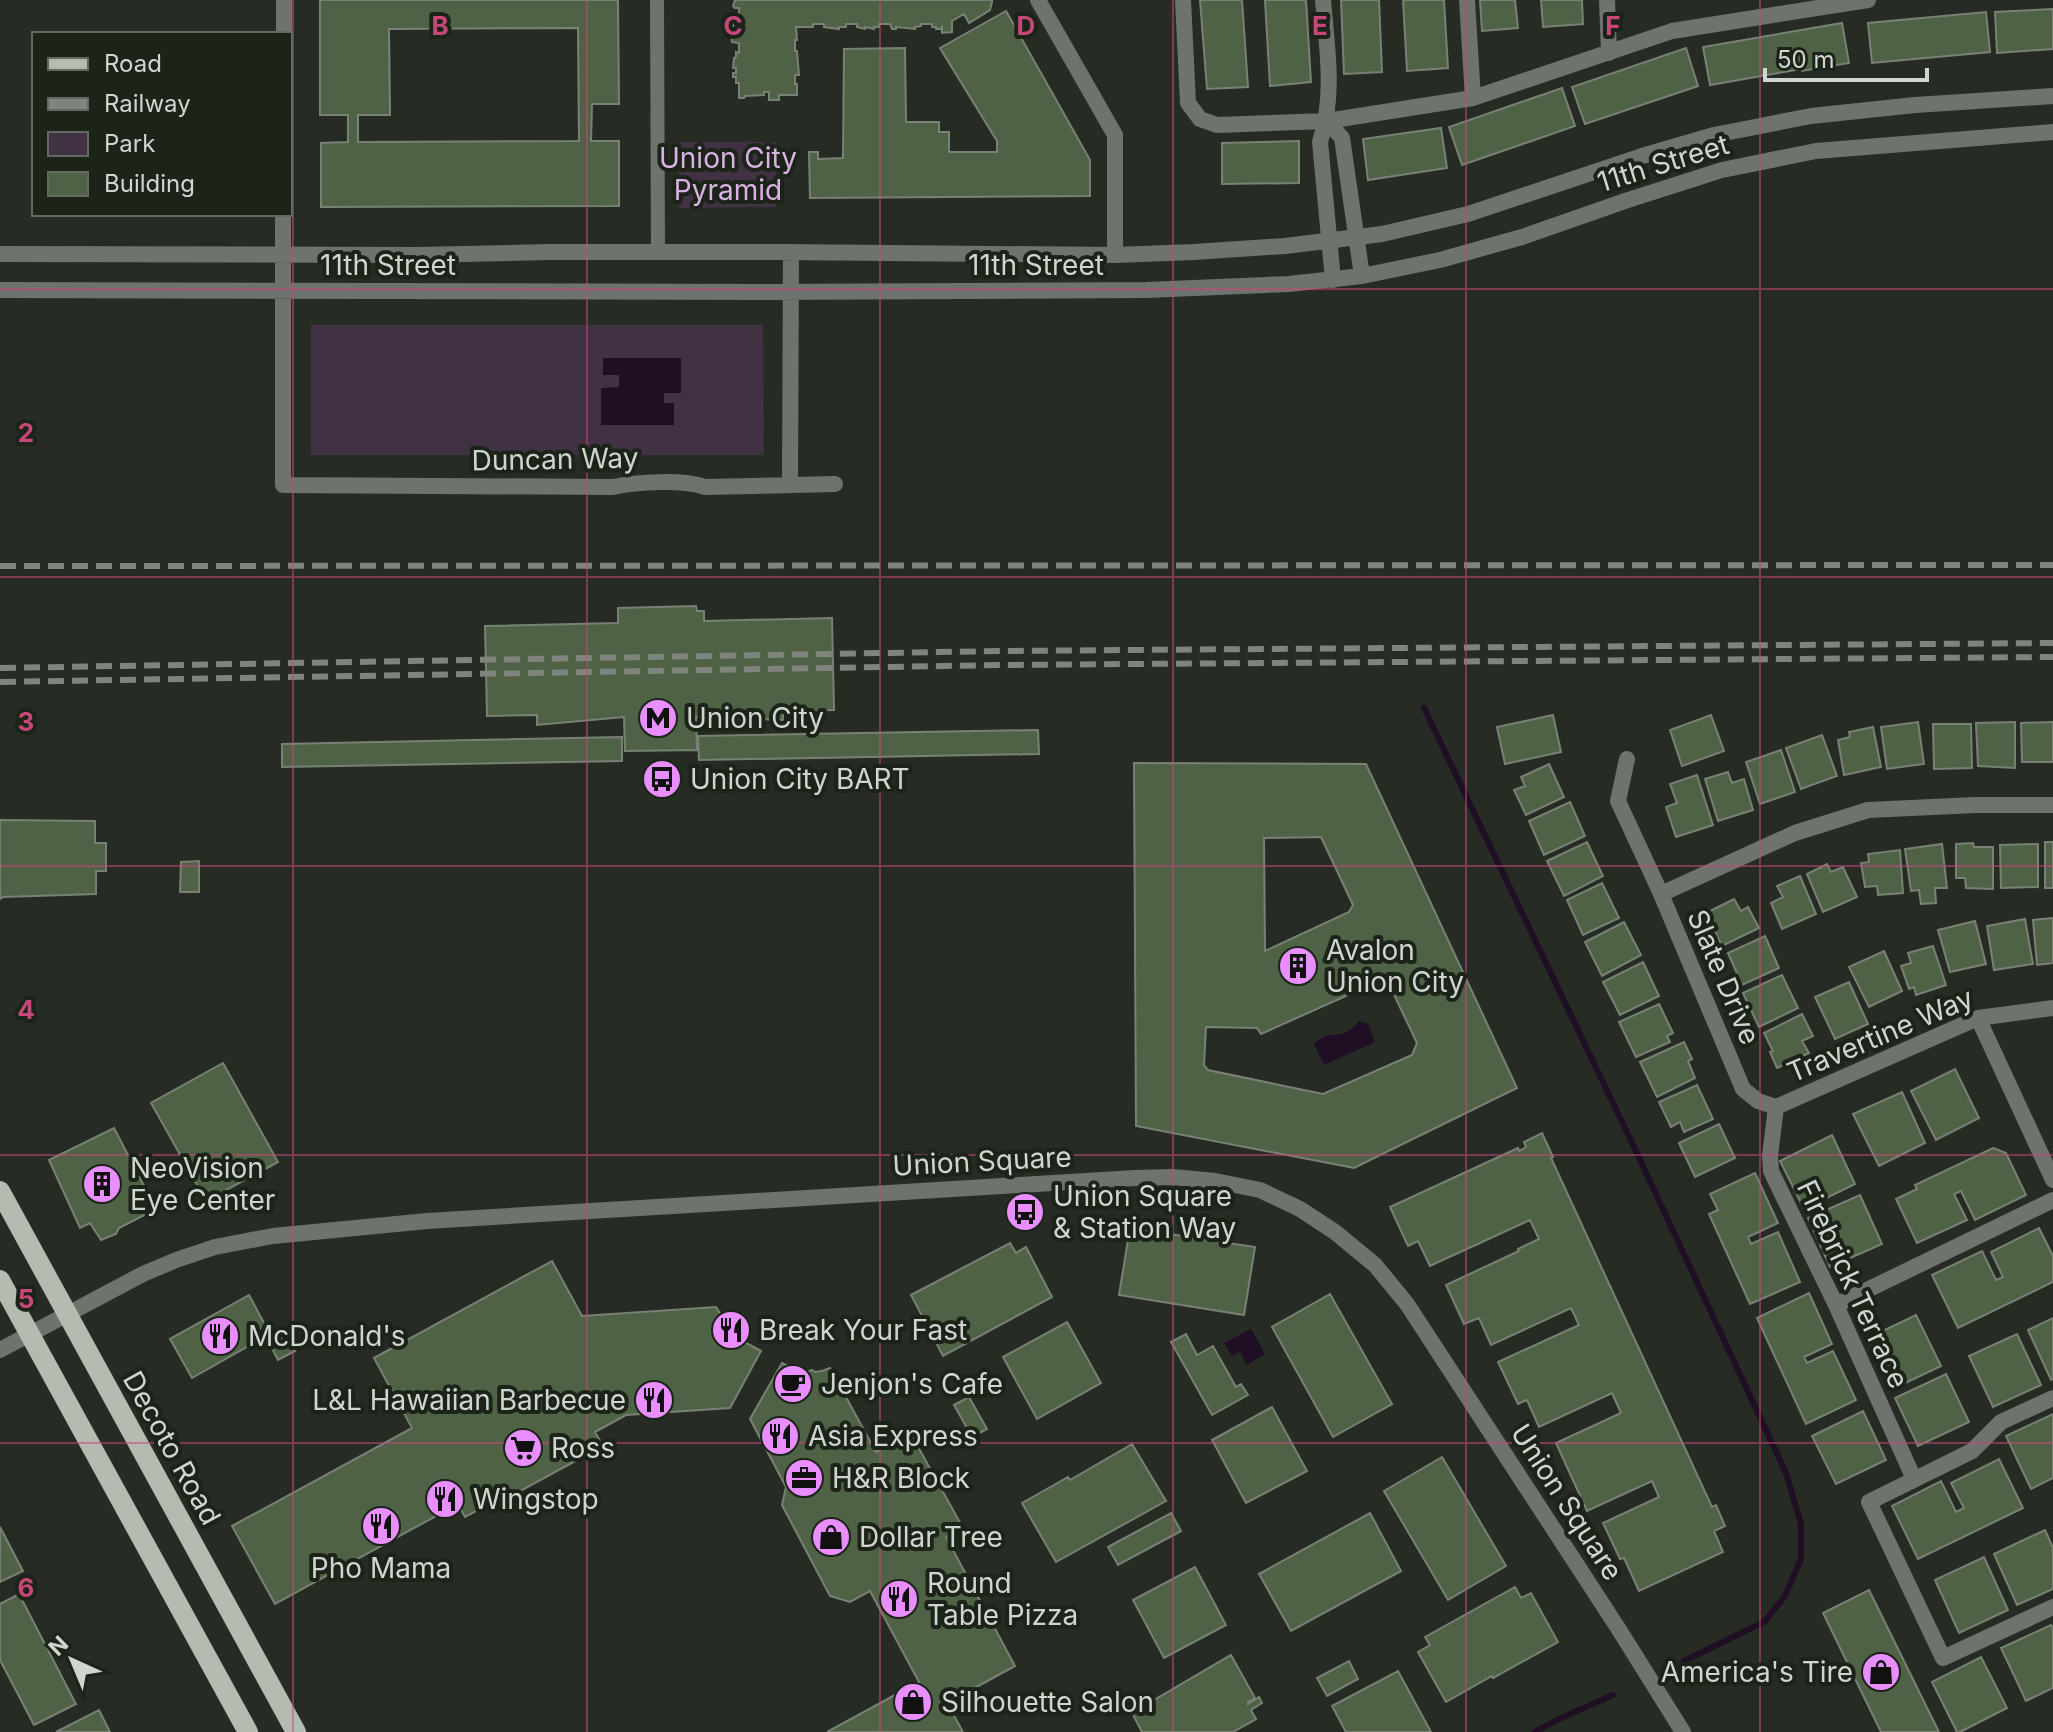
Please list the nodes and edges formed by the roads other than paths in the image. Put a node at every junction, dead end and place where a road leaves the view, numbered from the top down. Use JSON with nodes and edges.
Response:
{"nodes":[{"id":1,"x":284,"y":0,"type":"edge"},
{"id":2,"x":657,"y":0,"type":"edge"},
{"id":3,"x":1038,"y":0,"type":"edge"},
{"id":4,"x":1183,"y":0,"type":"edge"},
{"id":5,"x":1323,"y":0,"type":"edge"},
{"id":6,"x":1467,"y":0,"type":"edge"},
{"id":7,"x":1607,"y":0,"type":"edge"},
{"id":8,"x":1741,"y":0,"type":"edge"},
{"id":9,"x":1868,"y":0,"type":"edge"},
{"id":10,"x":1743,"y":19,"type":"junction"},
{"id":11,"x":284,"y":32,"type":"edge"},
{"id":12,"x":1609,"y":53,"type":"junction"},
{"id":13,"x":2053,"y":96,"type":"edge"},
{"id":14,"x":1473,"y":98,"type":"junction"},
{"id":15,"x":1327,"y":121,"type":"junction"},
{"id":16,"x":2053,"y":132,"type":"edge"},
{"id":17,"x":283,"y":216,"type":"edge"},
{"id":18,"x":1355,"y":237,"type":"junction"},
{"id":19,"x":1328,"y":241,"type":"junction"},
{"id":20,"x":658,"y":252,"type":"junction"},
{"id":21,"x":791,"y":252,"type":"junction"},
{"id":22,"x":0,"y":254,"type":"edge"},
{"id":23,"x":282,"y":254,"type":"junction"},
{"id":24,"x":1115,"y":255,"type":"junction"},
{"id":25,"x":1362,"y":276,"type":"junction"},
{"id":26,"x":1333,"y":280,"type":"junction"},
{"id":27,"x":0,"y":290,"type":"edge"},
{"id":28,"x":283,"y":290,"type":"junction"},
{"id":29,"x":792,"y":291,"type":"junction"},
{"id":30,"x":790,"y":484,"type":"junction"},
{"id":31,"x":835,"y":484,"type":"dead end"},
{"id":32,"x":1627,"y":759,"type":"dead end"},
{"id":33,"x":2053,"y":805,"type":"edge"},
{"id":34,"x":1661,"y":894,"type":"junction"},
{"id":35,"x":2053,"y":1008,"type":"edge"},
{"id":36,"x":1978,"y":1018,"type":"junction"},
{"id":37,"x":1776,"y":1107,"type":"junction"},
{"id":38,"x":2053,"y":1180,"type":"edge"},
{"id":39,"x":0,"y":1191,"type":"edge"},
{"id":40,"x":2053,"y":1200,"type":"edge"},
{"id":41,"x":0,"y":1280,"type":"edge"},
{"id":42,"x":1836,"y":1305,"type":"junction"},
{"id":43,"x":67,"y":1315,"type":"junction"},
{"id":44,"x":30,"y":1334,"type":"junction"},
{"id":45,"x":0,"y":1350,"type":"edge"},
{"id":46,"x":2053,"y":1398,"type":"edge"},
{"id":47,"x":1914,"y":1479,"type":"junction"},
{"id":48,"x":2053,"y":1607,"type":"edge"},
{"id":49,"x":247,"y":1729,"type":"edge"},
{"id":50,"x":296,"y":1732,"type":"edge"},
{"id":51,"x":1683,"y":1732,"type":"edge"}],
"edges":[{"from":1,"to":11,"type":"street"},
{"from":2,"to":20,"type":"street"},
{"from":3,"to":24,"type":"street"},
{"from":4,"to":15,"type":"street"},
{"from":5,"to":15,"type":"street"},
{"from":6,"to":14,"type":"street"},
{"from":7,"to":12,"type":"street"},
{"from":8,"to":10,"type":"street"},
{"from":9,"to":10,"type":"street"},
{"from":10,"to":12,"type":"street"},
{"from":12,"to":14,"type":"street"},
{"from":13,"to":18,"type":"street","name":"11th Street"},
{"from":14,"to":15,"type":"street"},
{"from":15,"to":18,"type":"street"},
{"from":15,"to":19,"type":"street"},
{"from":16,"to":25,"type":"street","name":"11th Street"},
{"from":17,"to":23,"type":"street"},
{"from":18,"to":19,"type":"street","name":"11th Street"},
{"from":18,"to":25,"type":"street"},
{"from":19,"to":24,"type":"street","name":"11th Street"},
{"from":19,"to":26,"type":"street"},
{"from":20,"to":21,"type":"street","name":"11th Street"},
{"from":20,"to":23,"type":"street","name":"11th Street"},
{"from":21,"to":24,"type":"street","name":"11th Street"},
{"from":21,"to":29,"type":"street"},
{"from":22,"to":23,"type":"street","name":"11th Street"},
{"from":23,"to":28,"type":"street"},
{"from":25,"to":26,"type":"street","name":"11th Street"},
{"from":26,"to":29,"type":"street","name":"11th Street"},
{"from":27,"to":28,"type":"street","name":"11th Street"},
{"from":28,"to":29,"type":"street","name":"11th Street"},
{"from":28,"to":30,"type":"street","name":"Duncan Way"},
{"from":29,"to":30,"type":"street"},
{"from":30,"to":31,"type":"street"},
{"from":32,"to":34,"type":"street","name":"Slate Drive"},
{"from":33,"to":34,"type":"street"},
{"from":34,"to":37,"type":"street","name":"Slate Drive"},
{"from":35,"to":36,"type":"street","name":"Travertine Way"},
{"from":36,"to":37,"type":"street","name":"Travertine Way"},
{"from":36,"to":38,"type":"street"},
{"from":37,"to":42,"type":"street","name":"Firebrick Terrace"},
{"from":39,"to":43,"type":"main road","name":"Decoto Road"},
{"from":40,"to":42,"type":"street"},
{"from":41,"to":44,"type":"main road"},
{"from":42,"to":47,"type":"street","name":"Firebrick Terrace"},
{"from":43,"to":44,"type":"street","name":"Union Square"},
{"from":43,"to":50,"type":"main road","name":"Decoto Road"},
{"from":43,"to":51,"type":"street","name":"Union Square"},
{"from":44,"to":45,"type":"street","name":"Union Square"},
{"from":44,"to":49,"type":"main road"},
{"from":46,"to":47,"type":"street"},
{"from":47,"to":48,"type":"street"}]}
